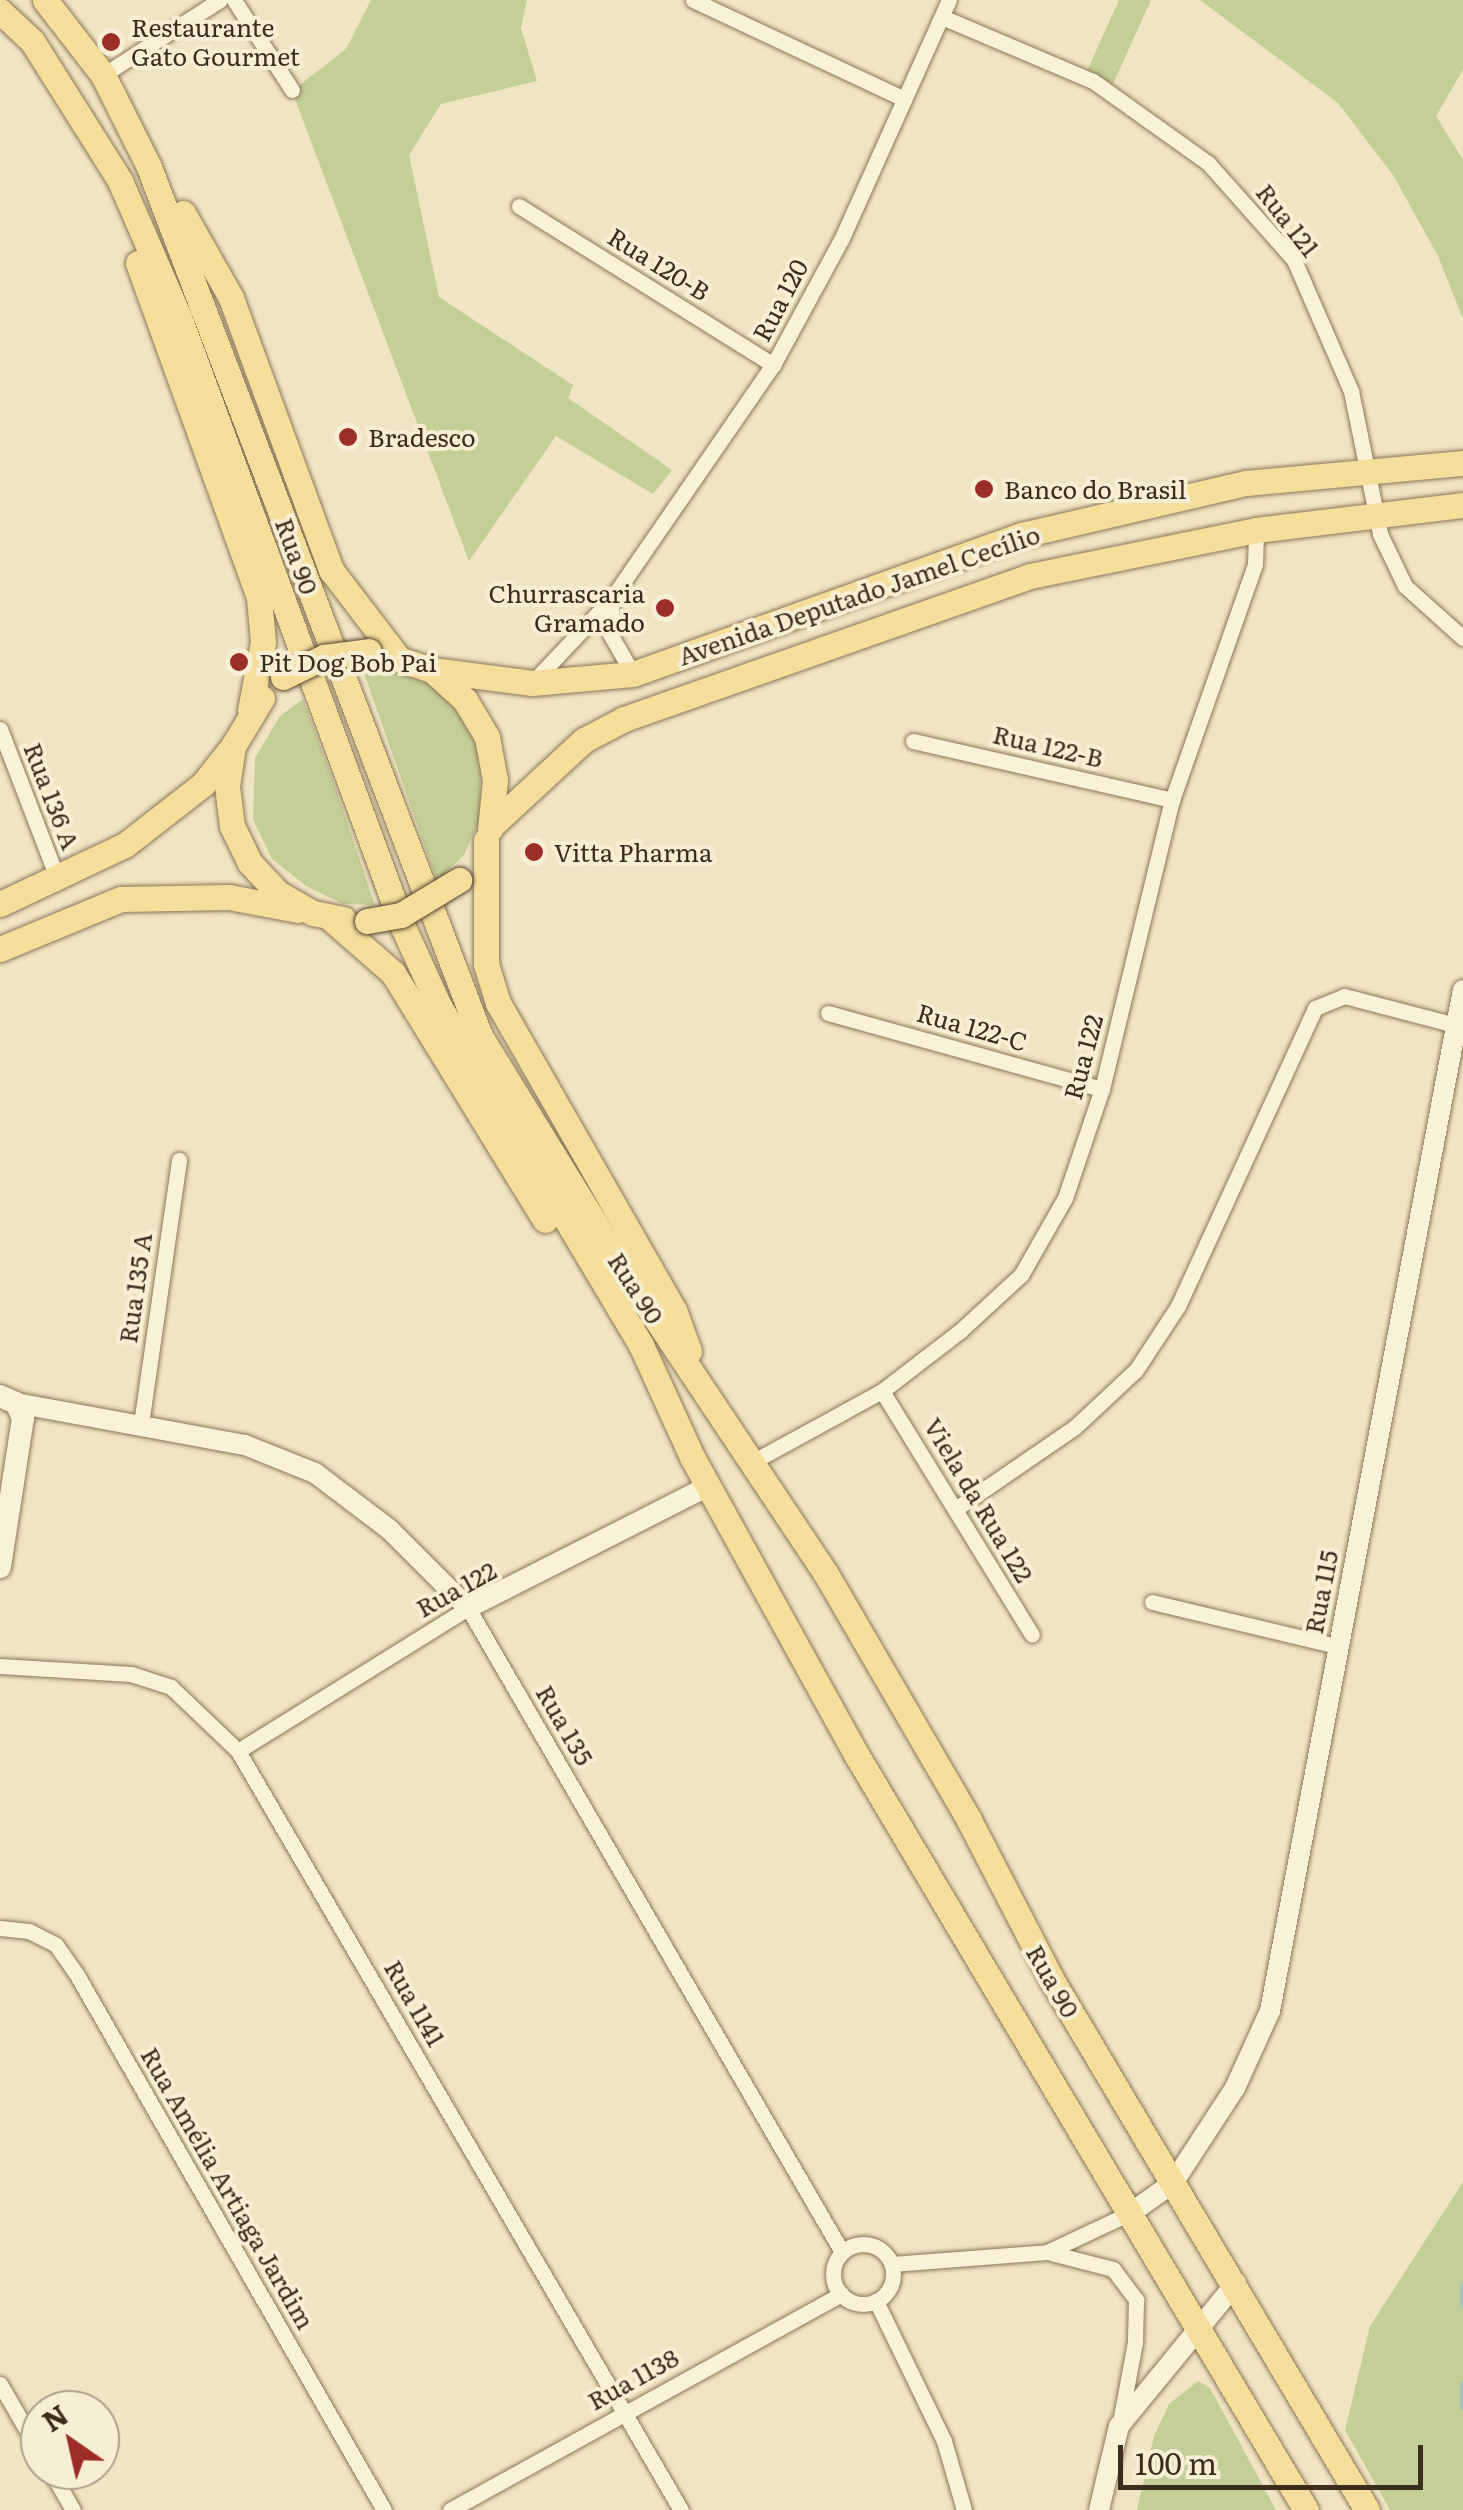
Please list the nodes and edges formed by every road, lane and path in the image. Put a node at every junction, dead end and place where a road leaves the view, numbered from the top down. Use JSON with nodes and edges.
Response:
{"nodes":[{"id":1,"x":45,"y":0,"type":"edge"},
{"id":2,"x":220,"y":0,"type":"edge"},
{"id":3,"x":234,"y":0,"type":"edge"},
{"id":4,"x":693,"y":0,"type":"edge"},
{"id":5,"x":949,"y":0,"type":"edge"},
{"id":6,"x":0,"y":12,"type":"edge"},
{"id":7,"x":942,"y":17,"type":"junction"},
{"id":8,"x":103,"y":75,"type":"junction"},
{"id":9,"x":292,"y":90,"type":"dead end"},
{"id":10,"x":904,"y":99,"type":"junction"},
{"id":11,"x":71,"y":107,"type":"junction"},
{"id":12,"x":128,"y":116,"type":"junction"},
{"id":13,"x":519,"y":206,"type":"dead end"},
{"id":14,"x":774,"y":365,"type":"junction"},
{"id":15,"x":1463,"y":463,"type":"edge"},
{"id":16,"x":1369,"y":467,"type":"junction"},
{"id":17,"x":1463,"y":505,"type":"edge"},
{"id":18,"x":1379,"y":512,"type":"junction"},
{"id":19,"x":1256,"y":530,"type":"junction"},
{"id":20,"x":612,"y":598,"type":"junction"},
{"id":21,"x":1463,"y":638,"type":"edge"},
{"id":22,"x":396,"y":655,"type":"junction"},
{"id":23,"x":432,"y":670,"type":"junction"},
{"id":24,"x":633,"y":674,"type":"junction"},
{"id":25,"x":532,"y":682,"type":"junction"},
{"id":26,"x":250,"y":710,"type":"junction"},
{"id":27,"x":0,"y":730,"type":"edge"},
{"id":28,"x":913,"y":741,"type":"dead end"},
{"id":29,"x":233,"y":746,"type":"junction"},
{"id":30,"x":1172,"y":800,"type":"junction"},
{"id":31,"x":488,"y":834,"type":"junction"},
{"id":32,"x":58,"y":880,"type":"junction"},
{"id":33,"x":0,"y":904,"type":"edge"},
{"id":34,"x":321,"y":915,"type":"junction"},
{"id":35,"x":0,"y":949,"type":"edge"},
{"id":36,"x":1463,"y":990,"type":"edge"},
{"id":37,"x":828,"y":1013,"type":"dead end"},
{"id":38,"x":1455,"y":1025,"type":"junction"},
{"id":39,"x":1102,"y":1090,"type":"junction"},
{"id":40,"x":179,"y":1160,"type":"dead end"},
{"id":41,"x":702,"y":1389,"type":"junction"},
{"id":42,"x":882,"y":1391,"type":"junction"},
{"id":43,"x":8,"y":1399,"type":"edge"},
{"id":44,"x":83,"y":1418,"type":"junction"},
{"id":45,"x":142,"y":1424,"type":"junction"},
{"id":46,"x":14,"y":1437,"type":"edge"},
{"id":47,"x":692,"y":1457,"type":"junction"},
{"id":48,"x":754,"y":1461,"type":"junction"},
{"id":49,"x":708,"y":1486,"type":"junction"},
{"id":50,"x":957,"y":1508,"type":"junction"},
{"id":51,"x":0,"y":1567,"type":"edge"},
{"id":52,"x":1152,"y":1602,"type":"dead end"},
{"id":53,"x":468,"y":1608,"type":"junction"},
{"id":54,"x":1032,"y":1636,"type":"dead end"},
{"id":55,"x":1337,"y":1646,"type":"junction"},
{"id":56,"x":0,"y":1666,"type":"edge"},
{"id":57,"x":238,"y":1751,"type":"junction"},
{"id":58,"x":0,"y":1928,"type":"edge"},
{"id":59,"x":1173,"y":2183,"type":"junction"},
{"id":60,"x":1132,"y":2212,"type":"junction"},
{"id":61,"x":842,"y":2252,"type":"junction"},
{"id":62,"x":1046,"y":2252,"type":"junction"},
{"id":63,"x":892,"y":2264,"type":"junction"},
{"id":64,"x":1236,"y":2283,"type":"junction"},
{"id":65,"x":840,"y":2294,"type":"junction"},
{"id":66,"x":876,"y":2301,"type":"junction"},
{"id":67,"x":1200,"y":2329,"type":"junction"},
{"id":68,"x":0,"y":2384,"type":"edge"},
{"id":69,"x":626,"y":2412,"type":"junction"},
{"id":70,"x":20,"y":2418,"type":"edge"},
{"id":71,"x":1119,"y":2426,"type":"junction"},
{"id":72,"x":384,"y":2510,"type":"edge"},
{"id":73,"x":450,"y":2510,"type":"edge"},
{"id":74,"x":681,"y":2510,"type":"edge"},
{"id":75,"x":964,"y":2510,"type":"edge"},
{"id":76,"x":1099,"y":2510,"type":"edge"},
{"id":77,"x":1306,"y":2510,"type":"edge"},
{"id":78,"x":1366,"y":2510,"type":"edge"}],
"edges":[{"from":1,"to":8,"type":"main road","name":"Rua 90"},
{"from":2,"to":8,"type":"street"},
{"from":3,"to":9,"type":"street"},
{"from":4,"to":10,"type":"street"},
{"from":5,"to":7,"type":"street","name":"Rua 120"},
{"from":6,"to":11,"type":"main road","name":"Rua 90"},
{"from":7,"to":10,"type":"street","name":"Rua 120"},
{"from":7,"to":16,"type":"street","name":"Rua 121"},
{"from":8,"to":12,"type":"main road","name":"Rua 90"},
{"from":10,"to":14,"type":"street","name":"Rua 120"},
{"from":11,"to":26,"type":"main road"},
{"from":11,"to":47,"type":"main road","name":"Rua 90"},
{"from":12,"to":22,"type":"main road"},
{"from":12,"to":41,"type":"main road","name":"Rua 90"},
{"from":13,"to":14,"type":"street","name":"Rua 120-B"},
{"from":14,"to":20,"type":"street","name":"Rua 120"},
{"from":15,"to":16,"type":"main road","name":"Avenida Deputado Jamel Cecílio"},
{"from":16,"to":18,"type":"street","name":"Rua 121"},
{"from":16,"to":24,"type":"main road","name":"Avenida Deputado Jamel Cecílio"},
{"from":17,"to":18,"type":"main road","name":"Avenida Deputado Jamel Cecílio"},
{"from":18,"to":19,"type":"main road","name":"Avenida Deputado Jamel Cecílio"},
{"from":18,"to":21,"type":"street","name":"Rua 121"},
{"from":19,"to":30,"type":"street","name":"Rua 122"},
{"from":19,"to":31,"type":"main road","name":"Avenida Deputado Jamel Cecílio"},
{"from":20,"to":24,"type":"street"},
{"from":20,"to":25,"type":"street","name":"Rua 120"},
{"from":22,"to":23,"type":"main road"},
{"from":22,"to":26,"type":"main road","bridge":true},
{"from":23,"to":25,"type":"main road","name":"Avenida Deputado Jamel Cecílio"},
{"from":23,"to":31,"type":"main road"},
{"from":24,"to":25,"type":"main road","name":"Avenida Deputado Jamel Cecílio"},
{"from":26,"to":29,"type":"main road"},
{"from":27,"to":32,"type":"street","name":"Rua 136 A"},
{"from":28,"to":30,"type":"street","name":"Rua 122-B"},
{"from":29,"to":32,"type":"main road"},
{"from":29,"to":34,"type":"main road"},
{"from":30,"to":39,"type":"street","name":"Rua 122"},
{"from":31,"to":34,"type":"main road","bridge":true},
{"from":31,"to":41,"type":"main road"},
{"from":32,"to":33,"type":"main road"},
{"from":34,"to":35,"type":"main road"},
{"from":34,"to":47,"type":"main road"},
{"from":36,"to":38,"type":"street","name":"Rua 115"},
{"from":37,"to":39,"type":"street","name":"Rua 122-C"},
{"from":38,"to":50,"type":"street"},
{"from":38,"to":55,"type":"street","name":"Rua 115"},
{"from":39,"to":42,"type":"street","name":"Rua 122"},
{"from":40,"to":45,"type":"street","name":"Rua 135 A"},
{"from":41,"to":48,"type":"main road","name":"Rua 90"},
{"from":42,"to":48,"type":"street","name":"Rua 122"},
{"from":42,"to":50,"type":"street","name":"Viela da Rua 122"},
{"from":43,"to":44,"type":"street","name":"Rua 135"},
{"from":43,"to":46,"type":"main road"},
{"from":44,"to":45,"type":"street","name":"Rua 135"},
{"from":44,"to":46,"type":"street","name":"Rua 135"},
{"from":45,"to":53,"type":"street","name":"Rua 135"},
{"from":46,"to":51,"type":"main road"},
{"from":47,"to":49,"type":"main road","name":"Rua 90"},
{"from":48,"to":59,"type":"main road","name":"Rua 90"},
{"from":49,"to":53,"type":"street","name":"Rua 122"},
{"from":49,"to":60,"type":"main road","name":"Rua 90"},
{"from":50,"to":54,"type":"street","name":"Viela da Rua 122"},
{"from":52,"to":55,"type":"street"},
{"from":53,"to":57,"type":"street","name":"Rua 122"},
{"from":53,"to":61,"type":"street","name":"Rua 135"},
{"from":55,"to":59,"type":"street","name":"Rua 115"},
{"from":56,"to":57,"type":"street","name":"Rua 1141"},
{"from":57,"to":69,"type":"street","name":"Rua 1141"},
{"from":58,"to":72,"type":"street","name":"Rua Amélia Artiaga Jardim"},
{"from":59,"to":60,"type":"street"},
{"from":59,"to":64,"type":"main road","name":"Rua 90"},
{"from":60,"to":62,"type":"street"},
{"from":60,"to":67,"type":"main road","name":"Rua 90"},
{"from":61,"to":63,"type":"street"},
{"from":61,"to":65,"type":"street"},
{"from":62,"to":63,"type":"street"},
{"from":62,"to":71,"type":"street"},
{"from":63,"to":66,"type":"street"},
{"from":64,"to":67,"type":"street"},
{"from":64,"to":78,"type":"main road","name":"Rua 90"},
{"from":65,"to":66,"type":"street"},
{"from":65,"to":69,"type":"street","name":"Rua 1138"},
{"from":66,"to":75,"type":"street"},
{"from":67,"to":71,"type":"street"},
{"from":67,"to":77,"type":"main road","name":"Rua 90"},
{"from":68,"to":70,"type":"street"},
{"from":69,"to":73,"type":"street","name":"Rua 1138"},
{"from":69,"to":74,"type":"street","name":"Rua 1141"},
{"from":71,"to":76,"type":"street"}]}
